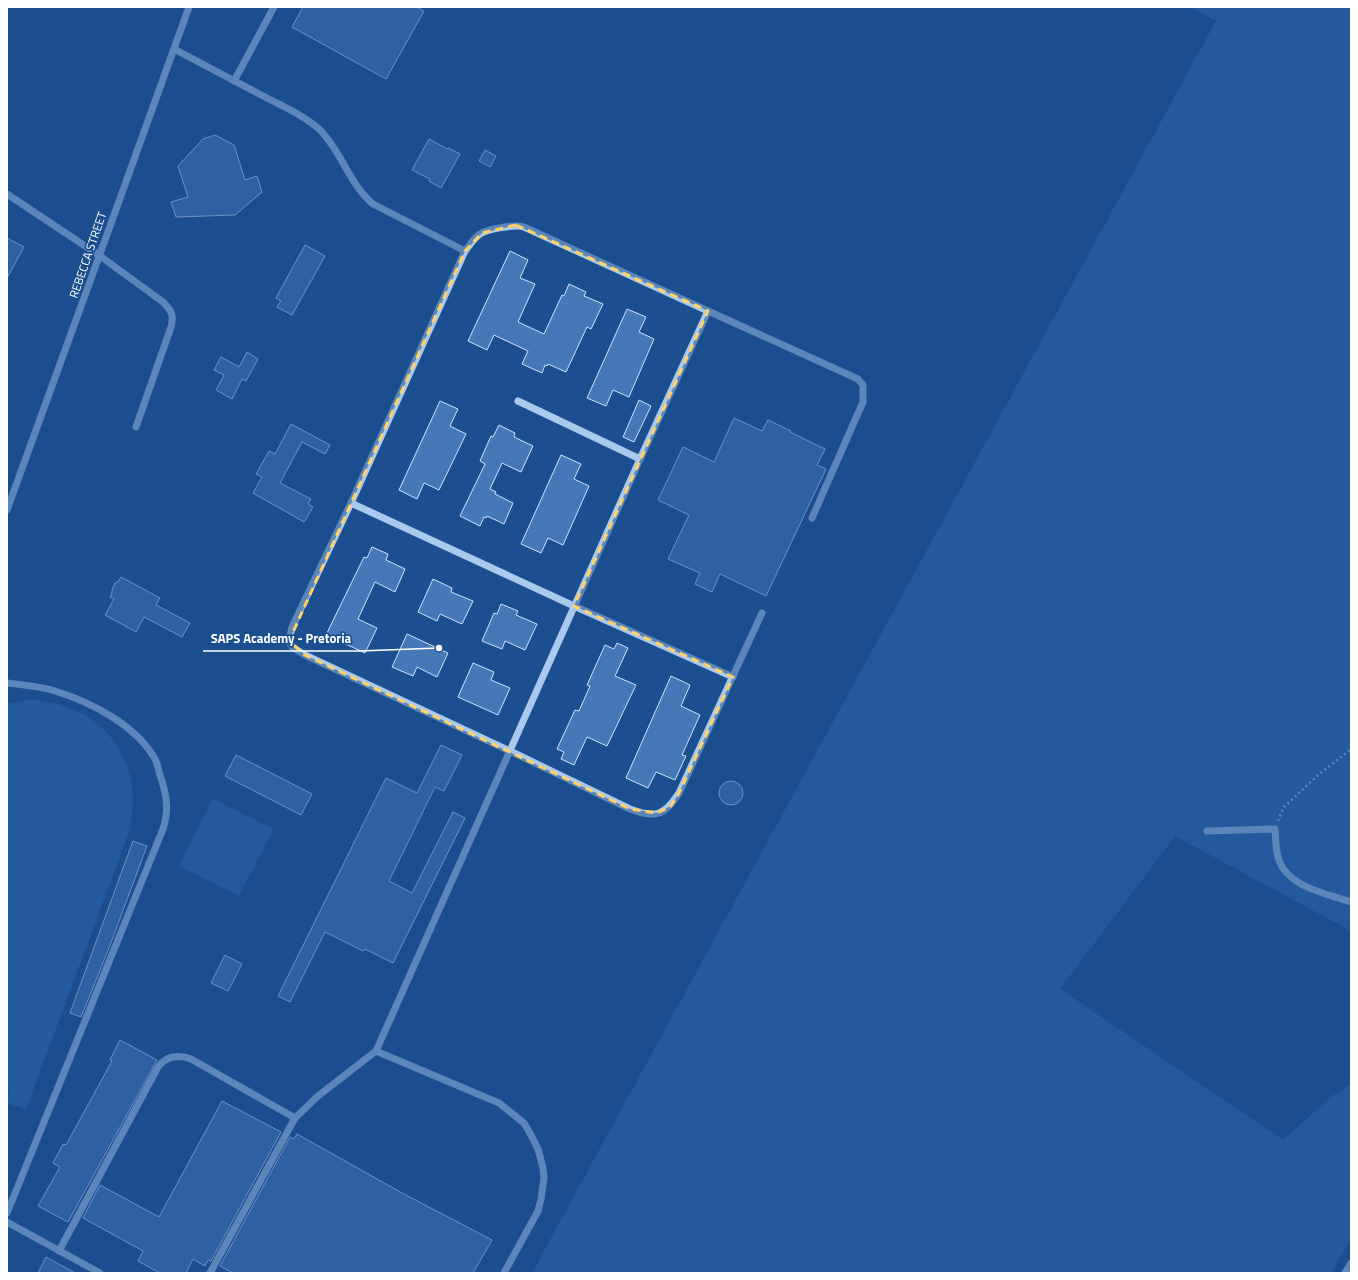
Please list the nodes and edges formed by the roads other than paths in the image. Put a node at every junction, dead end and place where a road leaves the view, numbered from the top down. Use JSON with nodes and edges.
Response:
{"nodes":[{"id":1,"x":189,"y":7,"type":"edge"},
{"id":2,"x":274,"y":7,"type":"edge"},
{"id":3,"x":174,"y":49,"type":"junction"},
{"id":4,"x":234,"y":81,"type":"junction"},
{"id":5,"x":7,"y":194,"type":"edge"},
{"id":6,"x":465,"y":251,"type":"junction"},
{"id":7,"x":100,"y":256,"type":"junction"},
{"id":8,"x":708,"y":311,"type":"junction"},
{"id":9,"x":518,"y":401,"type":"dead end"},
{"id":10,"x":136,"y":427,"type":"dead end"},
{"id":11,"x":640,"y":459,"type":"junction"},
{"id":12,"x":351,"y":503,"type":"junction"},
{"id":13,"x":7,"y":510,"type":"edge"},
{"id":14,"x":812,"y":518,"type":"dead end"},
{"id":15,"x":574,"y":606,"type":"junction"},
{"id":16,"x":762,"y":613,"type":"dead end"},
{"id":17,"x":733,"y":678,"type":"junction"},
{"id":18,"x":7,"y":683,"type":"edge"},
{"id":19,"x":510,"y":751,"type":"junction"},
{"id":20,"x":1207,"y":832,"type":"dead end"},
{"id":21,"x":1351,"y":902,"type":"edge"},
{"id":22,"x":376,"y":1051,"type":"junction"},
{"id":23,"x":295,"y":1118,"type":"junction"},
{"id":24,"x":7,"y":1213,"type":"edge"},
{"id":25,"x":7,"y":1222,"type":"edge"},
{"id":26,"x":59,"y":1251,"type":"junction"},
{"id":27,"x":1351,"y":1263,"type":"edge"},
{"id":28,"x":100,"y":1273,"type":"edge"},
{"id":29,"x":210,"y":1273,"type":"edge"},
{"id":30,"x":504,"y":1273,"type":"edge"},
{"id":31,"x":1345,"y":1273,"type":"edge"}],
"edges":[{"from":1,"to":3,"type":"street","name":"REBECCA STREET"},
{"from":2,"to":4,"type":"street"},
{"from":3,"to":4,"type":"street"},
{"from":3,"to":7,"type":"street","name":"REBECCA STREET"},
{"from":4,"to":6,"type":"street"},
{"from":5,"to":7,"type":"street"},
{"from":6,"to":8,"type":"street"},
{"from":6,"to":12,"type":"street"},
{"from":7,"to":10,"type":"street"},
{"from":7,"to":13,"type":"street","name":"REBECCA STREET"},
{"from":8,"to":11,"type":"street"},
{"from":8,"to":14,"type":"street"},
{"from":9,"to":11,"type":"street"},
{"from":11,"to":15,"type":"street"},
{"from":12,"to":15,"type":"street"},
{"from":12,"to":19,"type":"street"},
{"from":15,"to":17,"type":"street"},
{"from":15,"to":19,"type":"street"},
{"from":16,"to":17,"type":"street"},
{"from":17,"to":19,"type":"street"},
{"from":18,"to":24,"type":"street"},
{"from":19,"to":22,"type":"street"},
{"from":20,"to":21,"type":"street"},
{"from":22,"to":23,"type":"street"},
{"from":22,"to":30,"type":"street"},
{"from":23,"to":26,"type":"street"},
{"from":23,"to":29,"type":"street"},
{"from":25,"to":26,"type":"street"},
{"from":26,"to":28,"type":"street"},
{"from":27,"to":31,"type":"street"}]}
